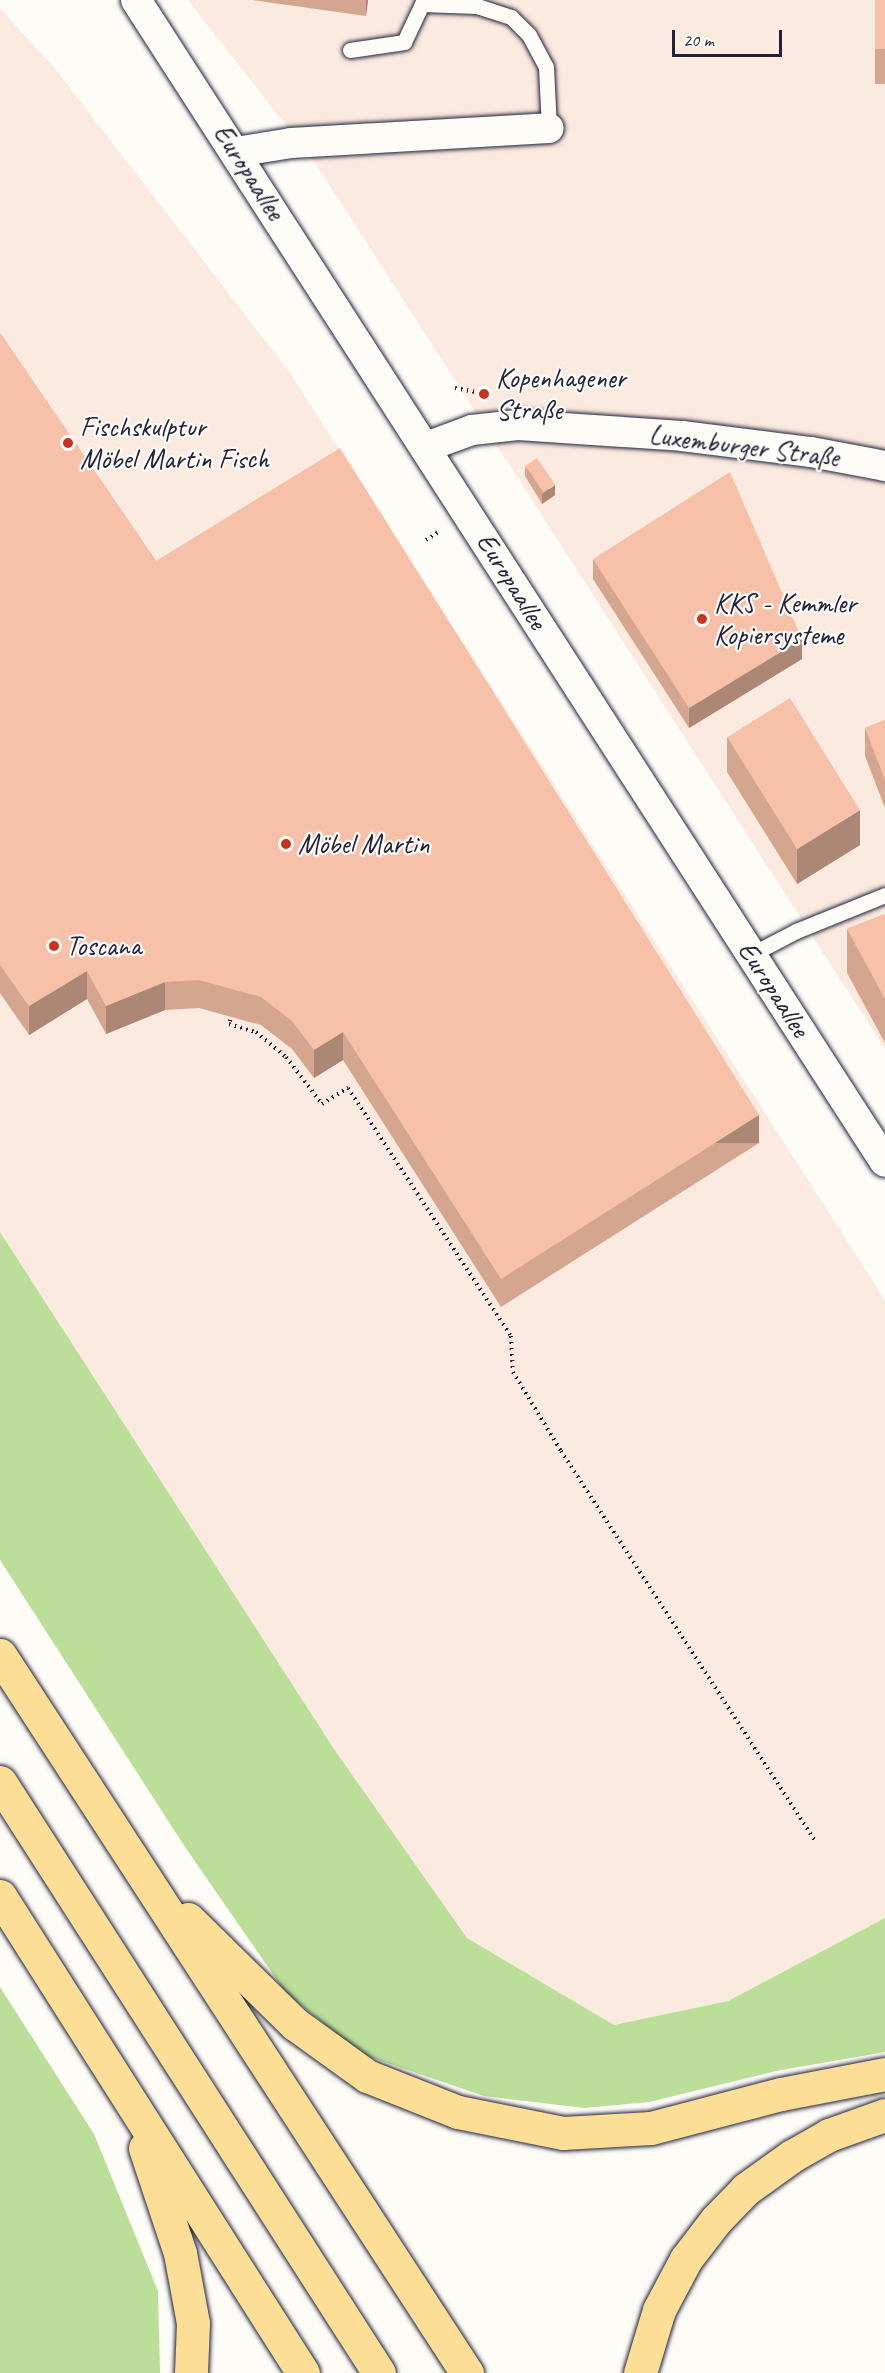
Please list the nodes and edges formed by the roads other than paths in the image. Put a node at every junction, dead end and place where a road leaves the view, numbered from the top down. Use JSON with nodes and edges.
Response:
{"nodes":[{"id":1,"x":136,"y":0,"type":"edge"},
{"id":2,"x":350,"y":50,"type":"dead end"},
{"id":3,"x":549,"y":128,"type":"joint"},
{"id":4,"x":236,"y":152,"type":"junction"},
{"id":5,"x":426,"y":447,"type":"junction"},
{"id":6,"x":885,"y":466,"type":"edge"},
{"id":7,"x":885,"y":895,"type":"edge"},
{"id":8,"x":752,"y":954,"type":"junction"},
{"id":9,"x":885,"y":1162,"type":"edge"},
{"id":10,"x":0,"y":1655,"type":"edge"},
{"id":11,"x":0,"y":1782,"type":"edge"},
{"id":12,"x":135,"y":1863,"type":"junction"},
{"id":13,"x":0,"y":1896,"type":"edge"},
{"id":14,"x":885,"y":2074,"type":"edge"},
{"id":15,"x":128,"y":2098,"type":"junction"},
{"id":16,"x":885,"y":2115,"type":"edge"},
{"id":17,"x":191,"y":2373,"type":"edge"},
{"id":18,"x":303,"y":2373,"type":"edge"},
{"id":19,"x":379,"y":2373,"type":"edge"},
{"id":20,"x":467,"y":2373,"type":"edge"},
{"id":21,"x":640,"y":2373,"type":"edge"}],
"edges":[{"from":1,"to":4,"type":"street","name":"Europaallee"},
{"from":2,"to":3,"type":"lane"},
{"from":3,"to":4,"type":"street"},
{"from":4,"to":5,"type":"street","name":"Europaallee"},
{"from":5,"to":6,"type":"street","name":"Luxemburger Straße"},
{"from":5,"to":8,"type":"street","name":"Europaallee"},
{"from":7,"to":8,"type":"lane"},
{"from":8,"to":9,"type":"street","name":"Europaallee"},
{"from":10,"to":12,"type":"highway"},
{"from":11,"to":19,"type":"highway"},
{"from":12,"to":14,"type":"highway"},
{"from":12,"to":20,"type":"highway"},
{"from":13,"to":15,"type":"highway"},
{"from":15,"to":17,"type":"highway"},
{"from":15,"to":18,"type":"highway"},
{"from":16,"to":21,"type":"highway"}]}
